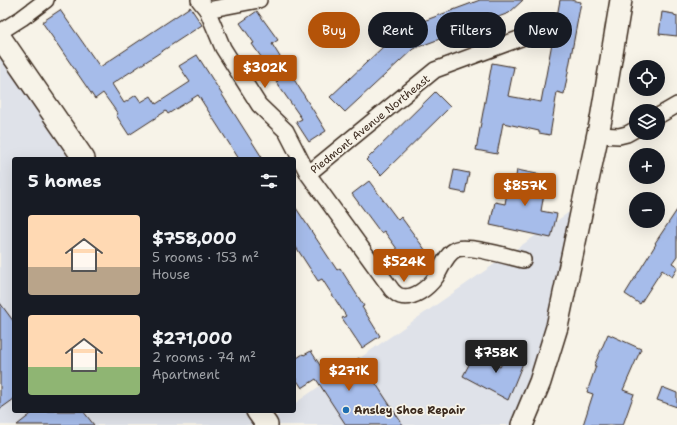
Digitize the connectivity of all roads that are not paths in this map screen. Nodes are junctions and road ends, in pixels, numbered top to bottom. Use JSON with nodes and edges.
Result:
{"nodes":[{"id":1,"x":46,"y":0,"type":"edge"},
{"id":2,"x":259,"y":0,"type":"edge"},
{"id":3,"x":621,"y":0,"type":"edge"},
{"id":4,"x":203,"y":5,"type":"edge"},
{"id":5,"x":0,"y":32,"type":"edge"},
{"id":6,"x":0,"y":37,"type":"edge"},
{"id":7,"x":514,"y":41,"type":"edge"},
{"id":8,"x":677,"y":105,"type":"edge"},
{"id":9,"x":665,"y":112,"type":"edge"},
{"id":10,"x":629,"y":133,"type":"edge"},
{"id":11,"x":598,"y":136,"type":"junction"},
{"id":12,"x":83,"y":157,"type":"edge"},
{"id":13,"x":308,"y":174,"type":"junction"},
{"id":14,"x":523,"y":260,"type":"dead end"},
{"id":15,"x":258,"y":413,"type":"edge"},
{"id":16,"x":267,"y":425,"type":"edge"},
{"id":17,"x":522,"y":425,"type":"edge"}],
"edges":[{"from":1,"to":5,"type":"street"},
{"from":2,"to":4,"type":"street"},
{"from":3,"to":11,"type":"main road"},
{"from":4,"to":13,"type":"street"},
{"from":6,"to":12,"type":"main road"},
{"from":7,"to":13,"type":"street","name":"Piedmont Avenue Northeast"},
{"from":8,"to":9,"type":"street"},
{"from":10,"to":11,"type":"street"},
{"from":11,"to":17,"type":"main road"},
{"from":13,"to":14,"type":"street","name":"Piedmont Avenue Northeast"},
{"from":15,"to":16,"type":"main road"}]}
